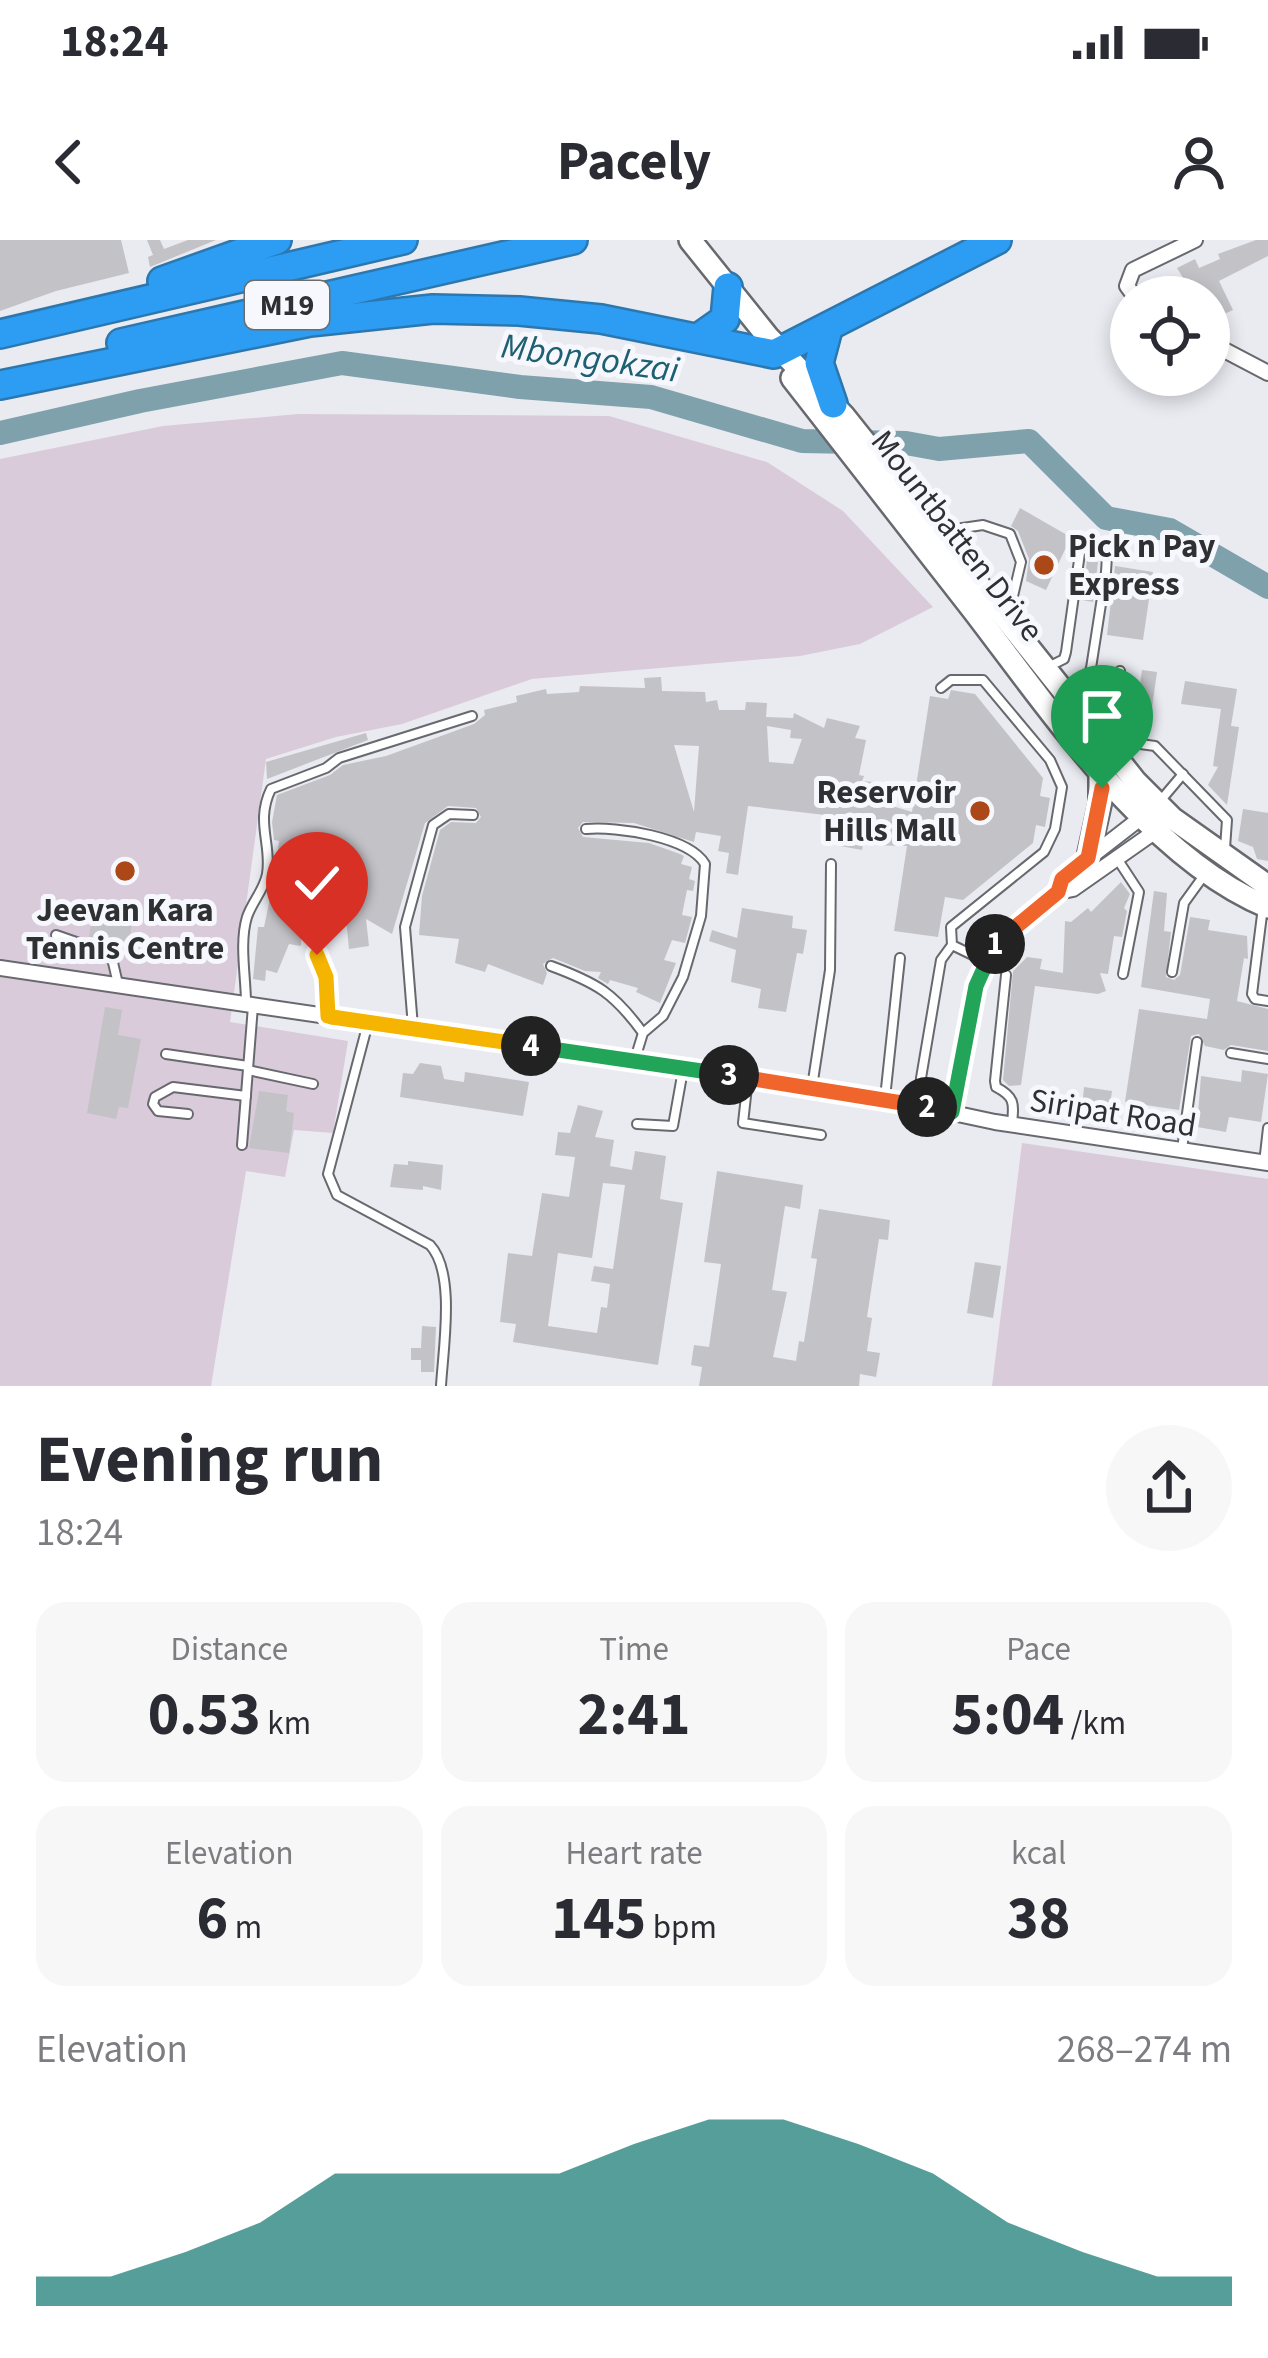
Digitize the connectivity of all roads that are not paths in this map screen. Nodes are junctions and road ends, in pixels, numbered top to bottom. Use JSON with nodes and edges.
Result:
{"nodes":[{"id":1,"x":277,"y":240,"type":"edge"},
{"id":2,"x":403,"y":240,"type":"edge"},
{"id":3,"x":574,"y":240,"type":"edge"},
{"id":4,"x":690,"y":240,"type":"edge"},
{"id":5,"x":998,"y":240,"type":"edge"},
{"id":6,"x":1195,"y":240,"type":"edge"},
{"id":7,"x":1131,"y":276,"type":"edge"},
{"id":8,"x":728,"y":287,"type":"junction"},
{"id":9,"x":828,"y":329,"type":"junction"},
{"id":10,"x":14,"y":331,"type":"edge"},
{"id":11,"x":698,"y":338,"type":"junction"},
{"id":12,"x":776,"y":347,"type":"junction"},
{"id":13,"x":1230,"y":353,"type":"edge"},
{"id":14,"x":0,"y":370,"type":"edge"},
{"id":15,"x":1268,"y":373,"type":"edge"},
{"id":16,"x":0,"y":385,"type":"edge"},
{"id":17,"x":828,"y":405,"type":"junction"},
{"id":18,"x":935,"y":532,"type":"junction"},
{"id":19,"x":1007,"y":620,"type":"junction"},
{"id":20,"x":1047,"y":668,"type":"junction"},
{"id":21,"x":1120,"y":671,"type":"dead end"},
{"id":22,"x":941,"y":688,"type":"dead end"},
{"id":23,"x":1069,"y":699,"type":"junction"},
{"id":24,"x":472,"y":716,"type":"dead end"},
{"id":25,"x":1104,"y":754,"type":"junction"},
{"id":26,"x":1183,"y":774,"type":"junction"},
{"id":27,"x":473,"y":815,"type":"dead end"},
{"id":28,"x":1157,"y":817,"type":"junction"},
{"id":29,"x":586,"y":829,"type":"dead end"},
{"id":30,"x":1088,"y":858,"type":"junction"},
{"id":31,"x":1117,"y":859,"type":"junction"},
{"id":32,"x":831,"y":864,"type":"dead end"},
{"id":33,"x":1215,"y":864,"type":"junction"},
{"id":34,"x":1058,"y":892,"type":"junction"},
{"id":35,"x":1266,"y":899,"type":"edge"},
{"id":36,"x":310,"y":916,"type":"dead end"},
{"id":37,"x":56,"y":935,"type":"dead end"},
{"id":38,"x":952,"y":945,"type":"junction"},
{"id":39,"x":900,"y":958,"type":"dead end"},
{"id":40,"x":984,"y":961,"type":"junction"},
{"id":41,"x":551,"y":966,"type":"dead end"},
{"id":42,"x":0,"y":968,"type":"edge"},
{"id":43,"x":1172,"y":972,"type":"dead end"},
{"id":44,"x":1123,"y":974,"type":"dead end"},
{"id":45,"x":1006,"y":975,"type":"dead end"},
{"id":46,"x":118,"y":986,"type":"junction"},
{"id":47,"x":1268,"y":1001,"type":"edge"},
{"id":48,"x":250,"y":1006,"type":"junction"},
{"id":49,"x":328,"y":1016,"type":"junction"},
{"id":50,"x":368,"y":1021,"type":"junction"},
{"id":51,"x":413,"y":1029,"type":"junction"},
{"id":52,"x":643,"y":1034,"type":"junction"},
{"id":53,"x":1197,"y":1042,"type":"dead end"},
{"id":54,"x":1231,"y":1053,"type":"dead end"},
{"id":55,"x":166,"y":1054,"type":"dead end"},
{"id":56,"x":1268,"y":1059,"type":"edge"},
{"id":57,"x":635,"y":1061,"type":"junction"},
{"id":58,"x":248,"y":1068,"type":"junction"},
{"id":59,"x":684,"y":1068,"type":"junction"},
{"id":60,"x":748,"y":1078,"type":"junction"},
{"id":61,"x":921,"y":1078,"type":"dead end"},
{"id":62,"x":313,"y":1084,"type":"dead end"},
{"id":63,"x":812,"y":1088,"type":"junction"},
{"id":64,"x":246,"y":1096,"type":"junction"},
{"id":65,"x":884,"y":1099,"type":"junction"},
{"id":66,"x":952,"y":1112,"type":"junction"},
{"id":67,"x":188,"y":1114,"type":"dead end"},
{"id":68,"x":637,"y":1124,"type":"dead end"},
{"id":69,"x":1012,"y":1125,"type":"junction"},
{"id":70,"x":1268,"y":1129,"type":"edge"},
{"id":71,"x":821,"y":1135,"type":"dead end"},
{"id":72,"x":242,"y":1145,"type":"dead end"},
{"id":73,"x":1182,"y":1150,"type":"junction"},
{"id":74,"x":1266,"y":1163,"type":"edge"},
{"id":75,"x":441,"y":1386,"type":"edge"}],
"edges":[{"from":1,"to":10,"type":"highway"},
{"from":2,"to":10,"type":"highway","number":"M19"},
{"from":3,"to":14,"type":"highway","number":"M19"},
{"from":4,"to":8,"type":"main road","name":"Mountbatten Drive"},
{"from":5,"to":9,"type":"highway"},
{"from":6,"to":7,"type":"street"},
{"from":8,"to":11,"type":"highway"},
{"from":8,"to":12,"type":"main road","name":"Mountbatten Drive"},
{"from":9,"to":12,"type":"highway"},
{"from":9,"to":17,"type":"highway"},
{"from":11,"to":12,"type":"highway"},
{"from":11,"to":16,"type":"highway"},
{"from":12,"to":17,"type":"main road","name":"Mountbatten Drive"},
{"from":13,"to":15,"type":"street"},
{"from":17,"to":18,"type":"main road","name":"Mountbatten Drive"},
{"from":17,"to":25,"type":"main road","name":"Mountbatten Drive"},
{"from":18,"to":19,"type":"main road","name":"Mountbatten Drive"},
{"from":18,"to":19,"type":"lane"},
{"from":19,"to":20,"type":"main road","name":"Mountbatten Drive"},
{"from":20,"to":23,"type":"main road","name":"Mountbatten Drive"},
{"from":20,"to":23,"type":"lane"},
{"from":21,"to":25,"type":"lane"},
{"from":22,"to":38,"type":"lane"},
{"from":23,"to":25,"type":"main road","name":"Mountbatten Drive"},
{"from":24,"to":48,"type":"lane"},
{"from":25,"to":26,"type":"lane"},
{"from":25,"to":28,"type":"main road","name":"Mountbatten Drive"},
{"from":25,"to":30,"type":"main road"},
{"from":26,"to":28,"type":"lane"},
{"from":26,"to":33,"type":"lane"},
{"from":27,"to":51,"type":"lane"},
{"from":28,"to":30,"type":"street"},
{"from":28,"to":31,"type":"street"},
{"from":28,"to":33,"type":"main road","name":"Mountbatten Drive"},
{"from":29,"to":52,"type":"lane"},
{"from":30,"to":34,"type":"street"},
{"from":31,"to":34,"type":"street"},
{"from":31,"to":44,"type":"lane"},
{"from":32,"to":63,"type":"lane"},
{"from":33,"to":35,"type":"main road","name":"Mountbatten Drive"},
{"from":33,"to":43,"type":"lane"},
{"from":34,"to":40,"type":"street"},
{"from":35,"to":47,"type":"lane"},
{"from":36,"to":49,"type":"lane"},
{"from":37,"to":46,"type":"lane"},
{"from":38,"to":40,"type":"lane"},
{"from":38,"to":61,"type":"lane"},
{"from":39,"to":65,"type":"lane"},
{"from":40,"to":66,"type":"street"},
{"from":41,"to":52,"type":"lane"},
{"from":42,"to":46,"type":"street","name":"Siripat Road"},
{"from":45,"to":69,"type":"lane"},
{"from":46,"to":48,"type":"street","name":"Siripat Road"},
{"from":48,"to":49,"type":"street","name":"Siripat Road"},
{"from":48,"to":58,"type":"lane"},
{"from":49,"to":50,"type":"street","name":"Siripat Road"},
{"from":50,"to":51,"type":"street","name":"Siripat Road"},
{"from":50,"to":75,"type":"lane"},
{"from":51,"to":57,"type":"street","name":"Siripat Road"},
{"from":52,"to":57,"type":"lane"},
{"from":53,"to":73,"type":"lane"},
{"from":54,"to":56,"type":"lane"},
{"from":55,"to":58,"type":"lane"},
{"from":57,"to":59,"type":"street","name":"Siripat Road"},
{"from":58,"to":62,"type":"lane"},
{"from":58,"to":64,"type":"lane"},
{"from":59,"to":60,"type":"street","name":"Siripat Road"},
{"from":59,"to":68,"type":"lane"},
{"from":60,"to":63,"type":"street","name":"Siripat Road"},
{"from":60,"to":71,"type":"lane"},
{"from":63,"to":65,"type":"street","name":"Siripat Road"},
{"from":64,"to":67,"type":"lane"},
{"from":64,"to":72,"type":"lane"},
{"from":65,"to":66,"type":"street","name":"Siripat Road"},
{"from":66,"to":69,"type":"street","name":"Siripat Road"},
{"from":69,"to":73,"type":"street","name":"Siripat Road"},
{"from":70,"to":74,"type":"lane"},
{"from":73,"to":74,"type":"street","name":"Siripat Road"}]}
